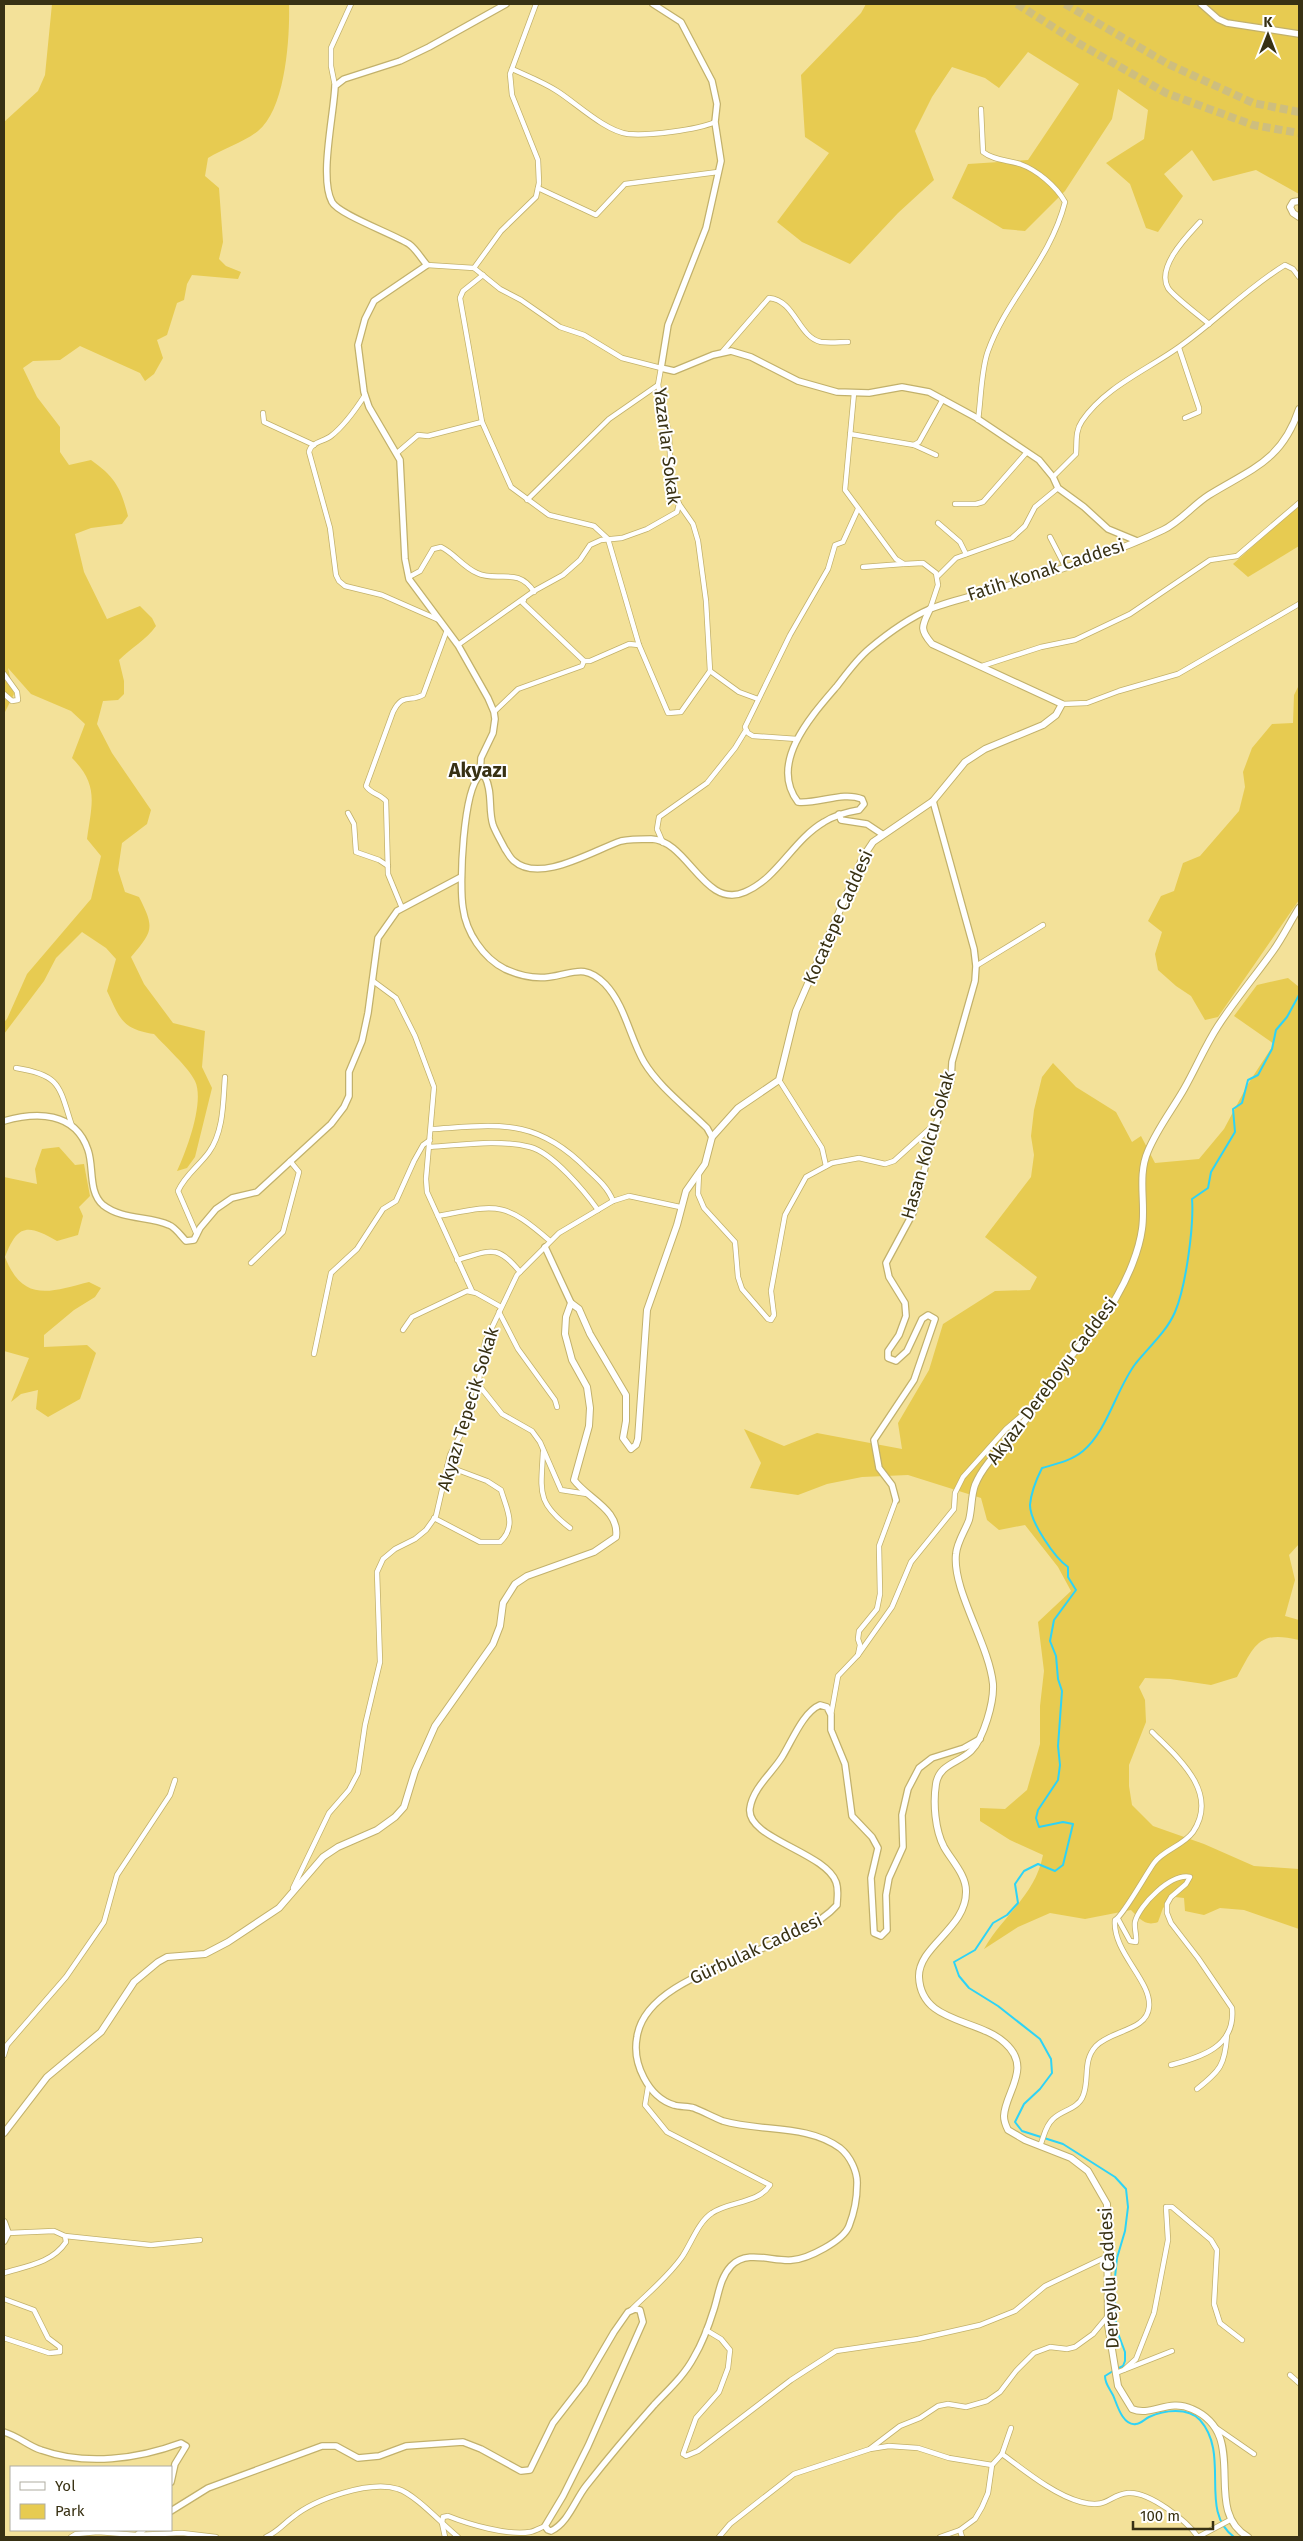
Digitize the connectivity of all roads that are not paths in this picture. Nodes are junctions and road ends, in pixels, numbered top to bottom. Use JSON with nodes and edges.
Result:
{"nodes":[{"id":1,"x":352,"y":4,"type":"edge"},
{"id":2,"x":506,"y":4,"type":"edge"},
{"id":3,"x":536,"y":4,"type":"edge"},
{"id":4,"x":654,"y":4,"type":"edge"},
{"id":5,"x":1201,"y":4,"type":"edge"},
{"id":6,"x":1299,"y":34,"type":"edge"},
{"id":7,"x":512,"y":70,"type":"junction"},
{"id":8,"x":335,"y":86,"type":"junction"},
{"id":9,"x":981,"y":109,"type":"dead end"},
{"id":10,"x":715,"y":122,"type":"junction"},
{"id":11,"x":718,"y":172,"type":"junction"},
{"id":12,"x":538,"y":188,"type":"junction"},
{"id":13,"x":1299,"y":201,"type":"edge"},
{"id":14,"x":1299,"y":217,"type":"edge"},
{"id":15,"x":1200,"y":222,"type":"dead end"},
{"id":16,"x":427,"y":265,"type":"junction"},
{"id":17,"x":474,"y":268,"type":"junction"},
{"id":18,"x":483,"y":276,"type":"junction"},
{"id":19,"x":1299,"y":277,"type":"edge"},
{"id":20,"x":1209,"y":324,"type":"junction"},
{"id":21,"x":848,"y":342,"type":"dead end"},
{"id":22,"x":1178,"y":348,"type":"junction"},
{"id":23,"x":723,"y":351,"type":"junction"},
{"id":24,"x":661,"y":368,"type":"junction"},
{"id":25,"x":658,"y":385,"type":"junction"},
{"id":26,"x":854,"y":392,"type":"junction"},
{"id":27,"x":365,"y":395,"type":"junction"},
{"id":28,"x":943,"y":399,"type":"junction"},
{"id":29,"x":1299,"y":409,"type":"edge"},
{"id":30,"x":264,"y":413,"type":"dead end"},
{"id":31,"x":1185,"y":418,"type":"dead end"},
{"id":32,"x":978,"y":420,"type":"junction"},
{"id":33,"x":482,"y":422,"type":"junction"},
{"id":34,"x":850,"y":434,"type":"junction"},
{"id":35,"x":314,"y":445,"type":"junction"},
{"id":36,"x":914,"y":445,"type":"junction"},
{"id":37,"x":1027,"y":452,"type":"junction"},
{"id":38,"x":397,"y":453,"type":"junction"},
{"id":39,"x":936,"y":455,"type":"dead end"},
{"id":40,"x":1053,"y":477,"type":"junction"},
{"id":41,"x":1058,"y":488,"type":"junction"},
{"id":42,"x":527,"y":500,"type":"junction"},
{"id":43,"x":1299,"y":503,"type":"edge"},
{"id":44,"x":679,"y":504,"type":"junction"},
{"id":45,"x":955,"y":504,"type":"dead end"},
{"id":46,"x":858,"y":509,"type":"junction"},
{"id":47,"x":938,"y":523,"type":"dead end"},
{"id":48,"x":1050,"y":537,"type":"dead end"},
{"id":49,"x":608,"y":539,"type":"junction"},
{"id":50,"x":1137,"y":541,"type":"junction"},
{"id":51,"x":966,"y":554,"type":"junction"},
{"id":52,"x":904,"y":564,"type":"junction"},
{"id":53,"x":1065,"y":566,"type":"junction"},
{"id":54,"x":863,"y":567,"type":"dead end"},
{"id":55,"x":938,"y":576,"type":"junction"},
{"id":56,"x":409,"y":578,"type":"junction"},
{"id":57,"x":534,"y":591,"type":"junction"},
{"id":58,"x":1299,"y":604,"type":"edge"},
{"id":59,"x":930,"y":609,"type":"junction"},
{"id":60,"x":439,"y":620,"type":"junction"},
{"id":61,"x":447,"y":630,"type":"junction"},
{"id":62,"x":458,"y":645,"type":"junction"},
{"id":63,"x":639,"y":645,"type":"junction"},
{"id":64,"x":584,"y":661,"type":"junction"},
{"id":65,"x":982,"y":666,"type":"junction"},
{"id":66,"x":710,"y":671,"type":"junction"},
{"id":67,"x":4,"y":674,"type":"edge"},
{"id":68,"x":4,"y":694,"type":"edge"},
{"id":69,"x":758,"y":699,"type":"junction"},
{"id":70,"x":1062,"y":704,"type":"junction"},
{"id":71,"x":494,"y":712,"type":"junction"},
{"id":72,"x":746,"y":730,"type":"junction"},
{"id":73,"x":797,"y":740,"type":"junction"},
{"id":74,"x":480,"y":775,"type":"junction"},
{"id":75,"x":933,"y":801,"type":"junction"},
{"id":76,"x":348,"y":813,"type":"dead end"},
{"id":77,"x":838,"y":814,"type":"junction"},
{"id":78,"x":882,"y":834,"type":"junction"},
{"id":79,"x":663,"y":843,"type":"junction"},
{"id":80,"x":388,"y":866,"type":"junction"},
{"id":81,"x":461,"y":877,"type":"junction"},
{"id":82,"x":402,"y":908,"type":"junction"},
{"id":83,"x":1299,"y":908,"type":"edge"},
{"id":84,"x":1043,"y":925,"type":"dead end"},
{"id":85,"x":976,"y":966,"type":"junction"},
{"id":86,"x":373,"y":981,"type":"junction"},
{"id":87,"x":16,"y":1068,"type":"dead end"},
{"id":88,"x":224,"y":1077,"type":"dead end"},
{"id":89,"x":779,"y":1080,"type":"junction"},
{"id":90,"x":4,"y":1120,"type":"edge"},
{"id":91,"x":937,"y":1122,"type":"junction"},
{"id":92,"x":432,"y":1129,"type":"junction"},
{"id":93,"x":74,"y":1130,"type":"junction"},
{"id":94,"x":712,"y":1137,"type":"junction"},
{"id":95,"x":430,"y":1140,"type":"junction"},
{"id":96,"x":430,"y":1147,"type":"junction"},
{"id":97,"x":290,"y":1161,"type":"junction"},
{"id":98,"x":826,"y":1166,"type":"junction"},
{"id":99,"x":699,"y":1172,"type":"junction"},
{"id":100,"x":614,"y":1202,"type":"junction"},
{"id":101,"x":680,"y":1207,"type":"junction"},
{"id":102,"x":598,"y":1210,"type":"junction"},
{"id":103,"x":438,"y":1216,"type":"junction"},
{"id":104,"x":196,"y":1235,"type":"junction"},
{"id":105,"x":550,"y":1241,"type":"junction"},
{"id":106,"x":545,"y":1247,"type":"junction"},
{"id":107,"x":457,"y":1260,"type":"junction"},
{"id":108,"x":251,"y":1264,"type":"dead end"},
{"id":109,"x":520,"y":1272,"type":"junction"},
{"id":110,"x":472,"y":1291,"type":"junction"},
{"id":111,"x":571,"y":1303,"type":"junction"},
{"id":112,"x":501,"y":1307,"type":"junction"},
{"id":113,"x":499,"y":1312,"type":"junction"},
{"id":114,"x":403,"y":1330,"type":"dead end"},
{"id":115,"x":314,"y":1354,"type":"dead end"},
{"id":116,"x":478,"y":1384,"type":"junction"},
{"id":117,"x":1040,"y":1400,"type":"junction"},
{"id":118,"x":557,"y":1407,"type":"dead end"},
{"id":119,"x":543,"y":1451,"type":"junction"},
{"id":120,"x":448,"y":1466,"type":"junction"},
{"id":121,"x":586,"y":1494,"type":"junction"},
{"id":122,"x":896,"y":1500,"type":"joint"},
{"id":123,"x":434,"y":1518,"type":"junction"},
{"id":124,"x":570,"y":1528,"type":"dead end"},
{"id":125,"x":858,"y":1655,"type":"junction"},
{"id":126,"x":831,"y":1715,"type":"junction"},
{"id":127,"x":1152,"y":1732,"type":"dead end"},
{"id":128,"x":980,"y":1739,"type":"junction"},
{"id":129,"x":175,"y":1780,"type":"dead end"},
{"id":130,"x":288,"y":1898,"type":"junction"},
{"id":131,"x":1118,"y":1919,"type":"junction"},
{"id":132,"x":1227,"y":2031,"type":"junction"},
{"id":133,"x":5,"y":2045,"type":"edge"},
{"id":134,"x":4,"y":2055,"type":"edge"},
{"id":135,"x":1172,"y":2065,"type":"dead end"},
{"id":136,"x":648,"y":2087,"type":"junction"},
{"id":137,"x":1197,"y":2089,"type":"dead end"},
{"id":138,"x":4,"y":2132,"type":"edge"},
{"id":139,"x":1041,"y":2143,"type":"junction"},
{"id":140,"x":4,"y":2222,"type":"edge"},
{"id":141,"x":8,"y":2233,"type":"junction"},
{"id":142,"x":65,"y":2236,"type":"junction"},
{"id":143,"x":200,"y":2240,"type":"dead end"},
{"id":144,"x":4,"y":2241,"type":"edge"},
{"id":145,"x":1106,"y":2257,"type":"junction"},
{"id":146,"x":4,"y":2273,"type":"edge"},
{"id":147,"x":4,"y":2299,"type":"edge"},
{"id":148,"x":628,"y":2312,"type":"junction"},
{"id":149,"x":1108,"y":2316,"type":"junction"},
{"id":150,"x":706,"y":2330,"type":"junction"},
{"id":151,"x":4,"y":2338,"type":"edge"},
{"id":152,"x":1242,"y":2340,"type":"dead end"},
{"id":153,"x":1172,"y":2351,"type":"dead end"},
{"id":154,"x":1125,"y":2369,"type":"junction"},
{"id":155,"x":1116,"y":2373,"type":"junction"},
{"id":156,"x":1290,"y":2375,"type":"dead end"},
{"id":157,"x":1299,"y":2383,"type":"edge"},
{"id":158,"x":1214,"y":2426,"type":"junction"},
{"id":159,"x":1011,"y":2428,"type":"dead end"},
{"id":160,"x":4,"y":2432,"type":"edge"},
{"id":161,"x":870,"y":2449,"type":"junction"},
{"id":162,"x":1002,"y":2454,"type":"junction"},
{"id":163,"x":1254,"y":2454,"type":"dead end"},
{"id":164,"x":992,"y":2465,"type":"junction"},
{"id":165,"x":172,"y":2478,"type":"edge"},
{"id":166,"x":172,"y":2510,"type":"edge"},
{"id":167,"x":1228,"y":2521,"type":"junction"},
{"id":168,"x":442,"y":2523,"type":"junction"},
{"id":169,"x":545,"y":2526,"type":"junction"},
{"id":170,"x":960,"y":2530,"type":"junction"},
{"id":171,"x":135,"y":2536,"type":"edge"},
{"id":172,"x":70,"y":2537,"type":"edge"},
{"id":173,"x":216,"y":2537,"type":"edge"},
{"id":174,"x":266,"y":2537,"type":"edge"},
{"id":175,"x":445,"y":2537,"type":"edge"},
{"id":176,"x":458,"y":2537,"type":"edge"},
{"id":177,"x":719,"y":2537,"type":"edge"},
{"id":178,"x":940,"y":2537,"type":"edge"},
{"id":179,"x":962,"y":2537,"type":"edge"},
{"id":180,"x":1198,"y":2537,"type":"edge"},
{"id":181,"x":1248,"y":2537,"type":"edge"}],
"edges":[{"from":1,"to":8,"type":"street"},
{"from":2,"to":8,"type":"street"},
{"from":3,"to":7,"type":"street"},
{"from":4,"to":10,"type":"street","name":"Yazarlar Sokak"},
{"from":5,"to":6,"type":"street"},
{"from":7,"to":10,"type":"street"},
{"from":7,"to":12,"type":"street"},
{"from":8,"to":16,"type":"street"},
{"from":9,"to":32,"type":"street"},
{"from":10,"to":11,"type":"street","name":"Yazarlar Sokak"},
{"from":11,"to":12,"type":"street"},
{"from":11,"to":24,"type":"street","name":"Yazarlar Sokak"},
{"from":12,"to":17,"type":"street"},
{"from":13,"to":14,"type":"main road"},
{"from":15,"to":20,"type":"street"},
{"from":16,"to":17,"type":"street"},
{"from":16,"to":27,"type":"street"},
{"from":17,"to":18,"type":"street"},
{"from":18,"to":24,"type":"street"},
{"from":18,"to":33,"type":"street"},
{"from":19,"to":20,"type":"street"},
{"from":20,"to":22,"type":"street"},
{"from":21,"to":23,"type":"street"},
{"from":22,"to":31,"type":"street"},
{"from":22,"to":40,"type":"street"},
{"from":23,"to":24,"type":"street"},
{"from":23,"to":26,"type":"street"},
{"from":24,"to":25,"type":"street","name":"Yazarlar Sokak"},
{"from":25,"to":42,"type":"street"},
{"from":25,"to":44,"type":"street","name":"Yazarlar Sokak"},
{"from":26,"to":28,"type":"street"},
{"from":26,"to":34,"type":"street"},
{"from":27,"to":35,"type":"street"},
{"from":27,"to":38,"type":"street"},
{"from":28,"to":32,"type":"street"},
{"from":28,"to":36,"type":"street"},
{"from":29,"to":50,"type":"main road","name":"Fatih Konak Caddesi"},
{"from":30,"to":35,"type":"street"},
{"from":32,"to":37,"type":"street"},
{"from":33,"to":38,"type":"street"},
{"from":33,"to":42,"type":"street"},
{"from":34,"to":36,"type":"street"},
{"from":34,"to":46,"type":"street"},
{"from":35,"to":60,"type":"street"},
{"from":36,"to":39,"type":"street"},
{"from":37,"to":40,"type":"street"},
{"from":37,"to":45,"type":"street"},
{"from":38,"to":56,"type":"street"},
{"from":40,"to":41,"type":"street"},
{"from":41,"to":50,"type":"street"},
{"from":41,"to":51,"type":"street"},
{"from":42,"to":49,"type":"street"},
{"from":43,"to":65,"type":"street"},
{"from":44,"to":49,"type":"street","name":"Yazarlar Sokak"},
{"from":44,"to":66,"type":"street"},
{"from":46,"to":52,"type":"street"},
{"from":46,"to":69,"type":"street"},
{"from":47,"to":51,"type":"street"},
{"from":48,"to":53,"type":"street"},
{"from":49,"to":57,"type":"street","name":"Yazarlar Sokak"},
{"from":49,"to":63,"type":"street"},
{"from":50,"to":53,"type":"main road","name":"Fatih Konak Caddesi"},
{"from":51,"to":55,"type":"street"},
{"from":52,"to":54,"type":"street"},
{"from":52,"to":55,"type":"street"},
{"from":53,"to":59,"type":"main road","name":"Fatih Konak Caddesi"},
{"from":55,"to":59,"type":"street"},
{"from":56,"to":57,"type":"street"},
{"from":56,"to":60,"type":"street"},
{"from":57,"to":62,"type":"street","name":"Yazarlar Sokak"},
{"from":57,"to":64,"type":"street"},
{"from":58,"to":70,"type":"street"},
{"from":59,"to":65,"type":"main road"},
{"from":59,"to":73,"type":"street","name":"Fatih Konak Caddesi"},
{"from":60,"to":61,"type":"street"},
{"from":61,"to":62,"type":"street"},
{"from":61,"to":80,"type":"street"},
{"from":62,"to":71,"type":"street"},
{"from":63,"to":64,"type":"street"},
{"from":63,"to":66,"type":"street"},
{"from":64,"to":71,"type":"street"},
{"from":65,"to":70,"type":"main road"},
{"from":66,"to":69,"type":"street"},
{"from":67,"to":68,"type":"street"},
{"from":69,"to":72,"type":"street"},
{"from":70,"to":75,"type":"main road","name":"Kocatepe Caddesi"},
{"from":71,"to":74,"type":"street"},
{"from":72,"to":73,"type":"street"},
{"from":72,"to":79,"type":"street"},
{"from":73,"to":77,"type":"street","name":"Fatih Konak Caddesi"},
{"from":74,"to":79,"type":"street"},
{"from":74,"to":81,"type":"street"},
{"from":75,"to":78,"type":"main road","name":"Kocatepe Caddesi"},
{"from":75,"to":85,"type":"street","name":"Hasan Kolcu Sokak"},
{"from":76,"to":80,"type":"street"},
{"from":77,"to":78,"type":"street"},
{"from":77,"to":79,"type":"street"},
{"from":78,"to":89,"type":"main road","name":"Kocatepe Caddesi"},
{"from":80,"to":82,"type":"street"},
{"from":81,"to":82,"type":"street"},
{"from":81,"to":94,"type":"street"},
{"from":82,"to":86,"type":"street"},
{"from":83,"to":117,"type":"main road","name":"Akyazı Dereboyu Caddesi"},
{"from":84,"to":85,"type":"street"},
{"from":85,"to":91,"type":"street","name":"Hasan Kolcu Sokak"},
{"from":86,"to":92,"type":"street"},
{"from":86,"to":97,"type":"street"},
{"from":87,"to":93,"type":"street"},
{"from":88,"to":104,"type":"street"},
{"from":89,"to":94,"type":"main road"},
{"from":89,"to":98,"type":"street"},
{"from":90,"to":93,"type":"street"},
{"from":91,"to":98,"type":"street"},
{"from":91,"to":122,"type":"street","name":"Hasan Kolcu Sokak"},
{"from":92,"to":95,"type":"street"},
{"from":92,"to":100,"type":"street"},
{"from":93,"to":104,"type":"street"},
{"from":94,"to":99,"type":"main road"},
{"from":95,"to":96,"type":"street"},
{"from":95,"to":115,"type":"street"},
{"from":96,"to":102,"type":"street"},
{"from":96,"to":103,"type":"street"},
{"from":97,"to":104,"type":"street"},
{"from":97,"to":108,"type":"street"},
{"from":98,"to":99,"type":"street"},
{"from":99,"to":101,"type":"main road"},
{"from":100,"to":101,"type":"street","name":"Akyazı Tepecik Sokak"},
{"from":100,"to":102,"type":"street","name":"Akyazı Tepecik Sokak"},
{"from":101,"to":111,"type":"main road"},
{"from":102,"to":105,"type":"street","name":"Akyazı Tepecik Sokak"},
{"from":103,"to":105,"type":"street"},
{"from":103,"to":107,"type":"street"},
{"from":105,"to":106,"type":"street","name":"Akyazı Tepecik Sokak"},
{"from":106,"to":109,"type":"street","name":"Akyazı Tepecik Sokak"},
{"from":106,"to":111,"type":"street"},
{"from":107,"to":109,"type":"street"},
{"from":107,"to":110,"type":"street"},
{"from":109,"to":112,"type":"street","name":"Akyazı Tepecik Sokak"},
{"from":110,"to":112,"type":"street"},
{"from":110,"to":114,"type":"street"},
{"from":111,"to":121,"type":"main road"},
{"from":112,"to":113,"type":"street","name":"Akyazı Tepecik Sokak"},
{"from":113,"to":116,"type":"street","name":"Akyazı Tepecik Sokak"},
{"from":113,"to":118,"type":"street"},
{"from":116,"to":119,"type":"street"},
{"from":116,"to":120,"type":"street","name":"Akyazı Tepecik Sokak"},
{"from":117,"to":125,"type":"street"},
{"from":117,"to":128,"type":"main road","name":"Akyazı Dereboyu Caddesi"},
{"from":119,"to":121,"type":"street"},
{"from":119,"to":124,"type":"street"},
{"from":120,"to":123,"type":"street","name":"Akyazı Tepecik Sokak"},
{"from":120,"to":123,"type":"street"},
{"from":121,"to":130,"type":"main road"},
{"from":122,"to":125,"type":"street"},
{"from":123,"to":130,"type":"street","name":"Akyazı Tepecik Sokak"},
{"from":125,"to":126,"type":"street"},
{"from":126,"to":128,"type":"street"},
{"from":126,"to":136,"type":"street","name":"Gürbulak Caddesi"},
{"from":127,"to":131,"type":"street"},
{"from":128,"to":139,"type":"main road","name":"Dereyolu Caddesi"},
{"from":129,"to":133,"type":"street"},
{"from":130,"to":138,"type":"main road"},
{"from":131,"to":132,"type":"street"},
{"from":131,"to":139,"type":"street"},
{"from":132,"to":135,"type":"street"},
{"from":132,"to":137,"type":"street"},
{"from":133,"to":134,"type":"street"},
{"from":136,"to":148,"type":"street"},
{"from":136,"to":150,"type":"street"},
{"from":139,"to":145,"type":"main road","name":"Dereyolu Caddesi"},
{"from":140,"to":141,"type":"main road"},
{"from":141,"to":142,"type":"street"},
{"from":141,"to":144,"type":"main road"},
{"from":142,"to":143,"type":"street"},
{"from":142,"to":146,"type":"street"},
{"from":145,"to":149,"type":"main road","name":"Dereyolu Caddesi"},
{"from":145,"to":150,"type":"street"},
{"from":147,"to":151,"type":"street"},
{"from":148,"to":166,"type":"street"},
{"from":148,"to":169,"type":"street"},
{"from":149,"to":155,"type":"main road","name":"Dereyolu Caddesi"},
{"from":149,"to":161,"type":"street"},
{"from":150,"to":169,"type":"street"},
{"from":152,"to":154,"type":"street"},
{"from":153,"to":154,"type":"street"},
{"from":154,"to":155,"type":"street"},
{"from":155,"to":158,"type":"main road","name":"Dereyolu Caddesi"},
{"from":156,"to":157,"type":"street"},
{"from":158,"to":163,"type":"street"},
{"from":158,"to":167,"type":"main road"},
{"from":159,"to":162,"type":"street"},
{"from":160,"to":165,"type":"street"},
{"from":161,"to":164,"type":"street"},
{"from":161,"to":177,"type":"street"},
{"from":162,"to":164,"type":"street"},
{"from":162,"to":180,"type":"street"},
{"from":164,"to":170,"type":"street"},
{"from":167,"to":180,"type":"street"},
{"from":167,"to":181,"type":"main road"},
{"from":168,"to":169,"type":"street"},
{"from":168,"to":174,"type":"street"},
{"from":168,"to":175,"type":"street"},
{"from":168,"to":176,"type":"street"},
{"from":170,"to":178,"type":"street"},
{"from":170,"to":179,"type":"street"},
{"from":171,"to":172,"type":"street"},
{"from":171,"to":173,"type":"street"}]}
